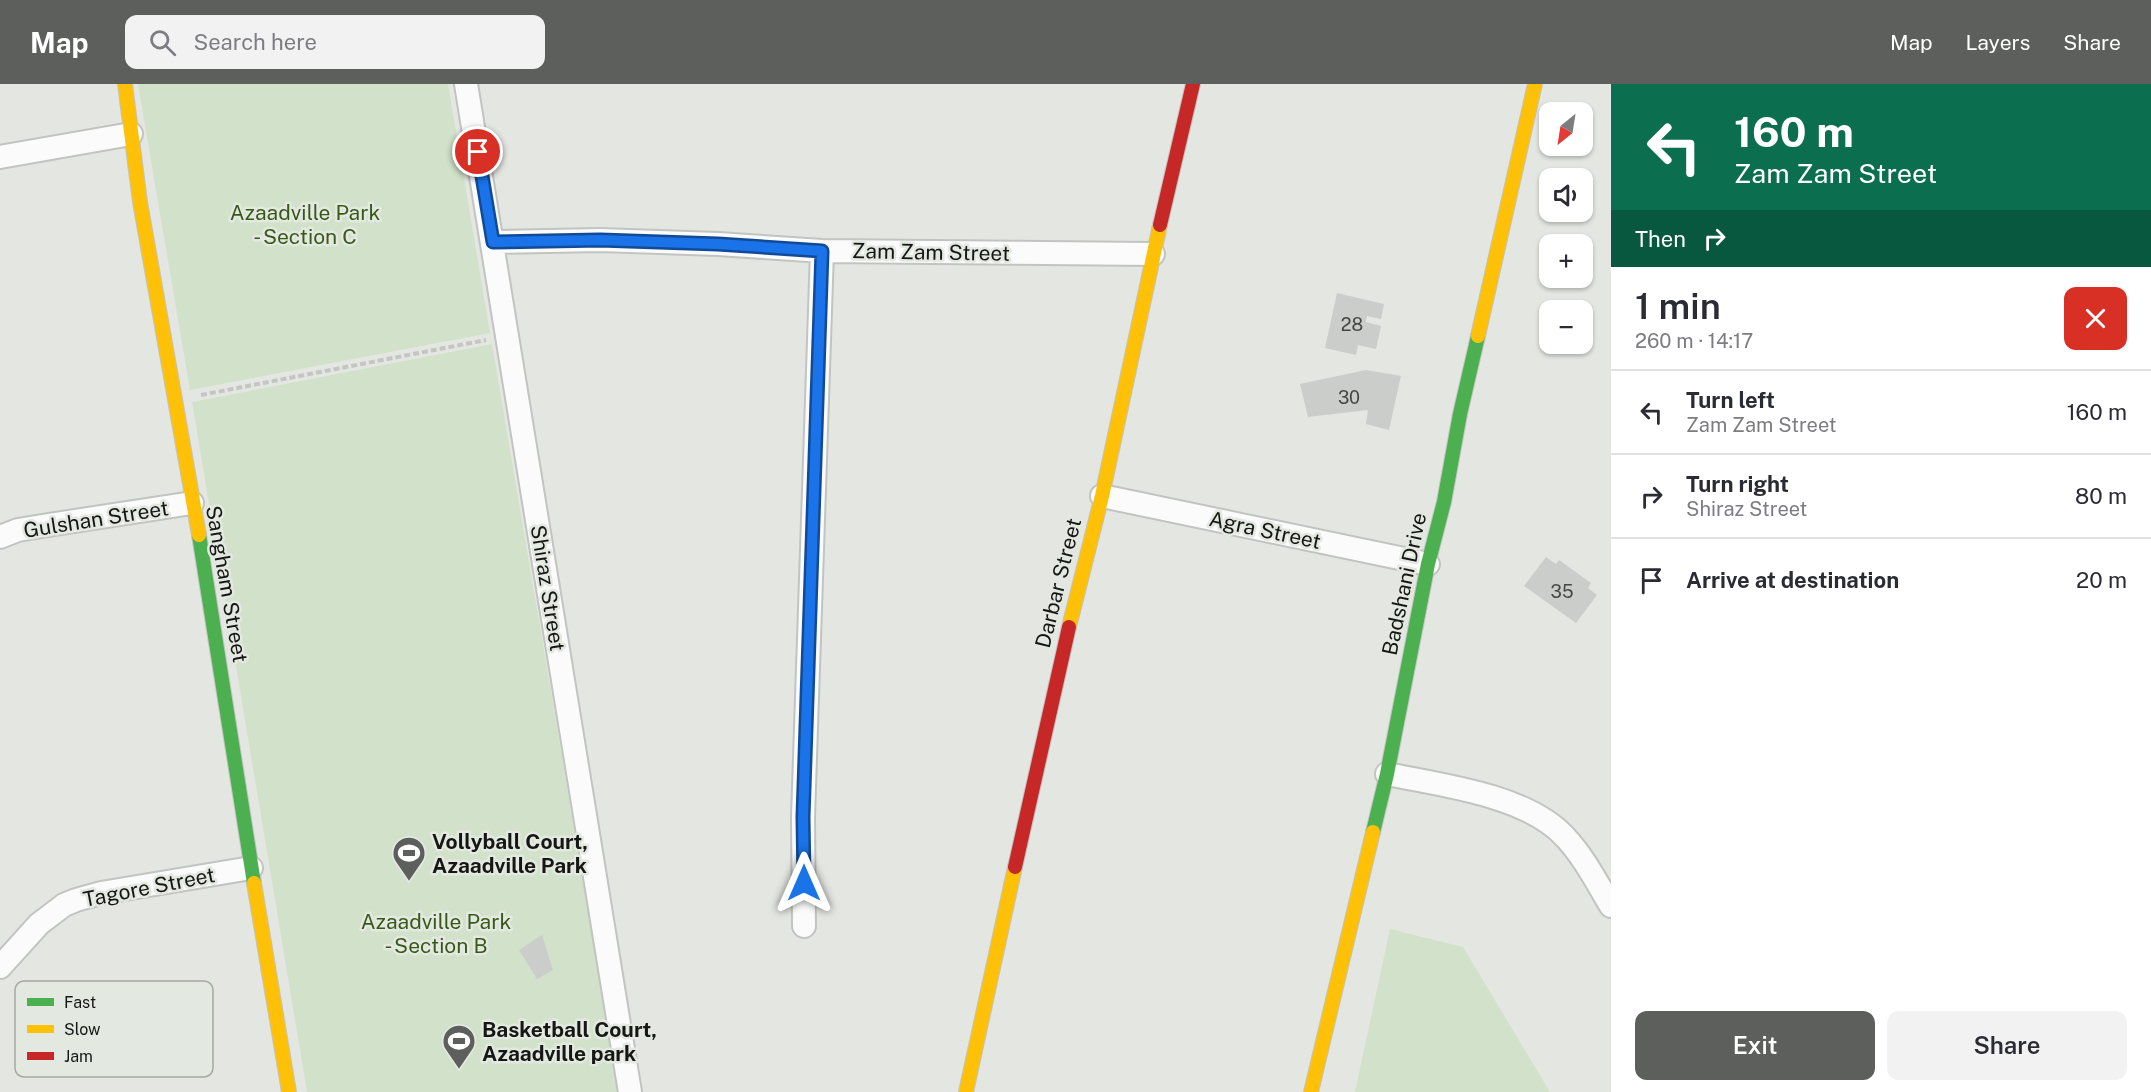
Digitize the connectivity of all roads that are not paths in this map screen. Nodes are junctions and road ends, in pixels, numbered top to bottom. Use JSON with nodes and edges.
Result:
{"nodes":[{"id":1,"x":125,"y":84,"type":"edge"},
{"id":2,"x":466,"y":84,"type":"edge"},
{"id":3,"x":1193,"y":84,"type":"edge"},
{"id":4,"x":1535,"y":84,"type":"edge"},
{"id":5,"x":131,"y":134,"type":"junction"},
{"id":6,"x":0,"y":157,"type":"edge"},
{"id":7,"x":493,"y":242,"type":"junction"},
{"id":8,"x":822,"y":251,"type":"junction"},
{"id":9,"x":1154,"y":254,"type":"junction"},
{"id":10,"x":1102,"y":496,"type":"junction"},
{"id":11,"x":192,"y":503,"type":"junction"},
{"id":12,"x":0,"y":537,"type":"edge"},
{"id":13,"x":1428,"y":564,"type":"junction"},
{"id":14,"x":1387,"y":774,"type":"junction"},
{"id":15,"x":251,"y":868,"type":"junction"},
{"id":16,"x":1611,"y":906,"type":"edge"},
{"id":17,"x":804,"y":926,"type":"dead end"},
{"id":18,"x":0,"y":967,"type":"edge"},
{"id":19,"x":289,"y":1092,"type":"edge"},
{"id":20,"x":630,"y":1092,"type":"edge"},
{"id":21,"x":966,"y":1092,"type":"edge"},
{"id":22,"x":1311,"y":1092,"type":"edge"}],
"edges":[{"from":1,"to":5,"type":"street","name":"Sangham Street"},
{"from":2,"to":7,"type":"street","name":"Shiraz Street"},
{"from":3,"to":9,"type":"street","name":"Darbar Street"},
{"from":4,"to":13,"type":"street","name":"Badshani Drive"},
{"from":5,"to":6,"type":"street"},
{"from":5,"to":11,"type":"street","name":"Sangham Street"},
{"from":7,"to":8,"type":"street","name":"Zam Zam Street"},
{"from":7,"to":20,"type":"street","name":"Shiraz Street"},
{"from":8,"to":9,"type":"street","name":"Zam Zam Street"},
{"from":8,"to":17,"type":"street"},
{"from":9,"to":10,"type":"street","name":"Darbar Street"},
{"from":10,"to":13,"type":"street","name":"Agra Street"},
{"from":10,"to":21,"type":"street","name":"Darbar Street"},
{"from":11,"to":12,"type":"street","name":"Gulshan Street"},
{"from":11,"to":15,"type":"street","name":"Sangham Street"},
{"from":13,"to":14,"type":"street","name":"Badshani Drive"},
{"from":14,"to":16,"type":"street"},
{"from":14,"to":22,"type":"street","name":"Badshani Drive"},
{"from":15,"to":18,"type":"street","name":"Tagore Street"},
{"from":15,"to":19,"type":"street","name":"Sangham Street"}]}
